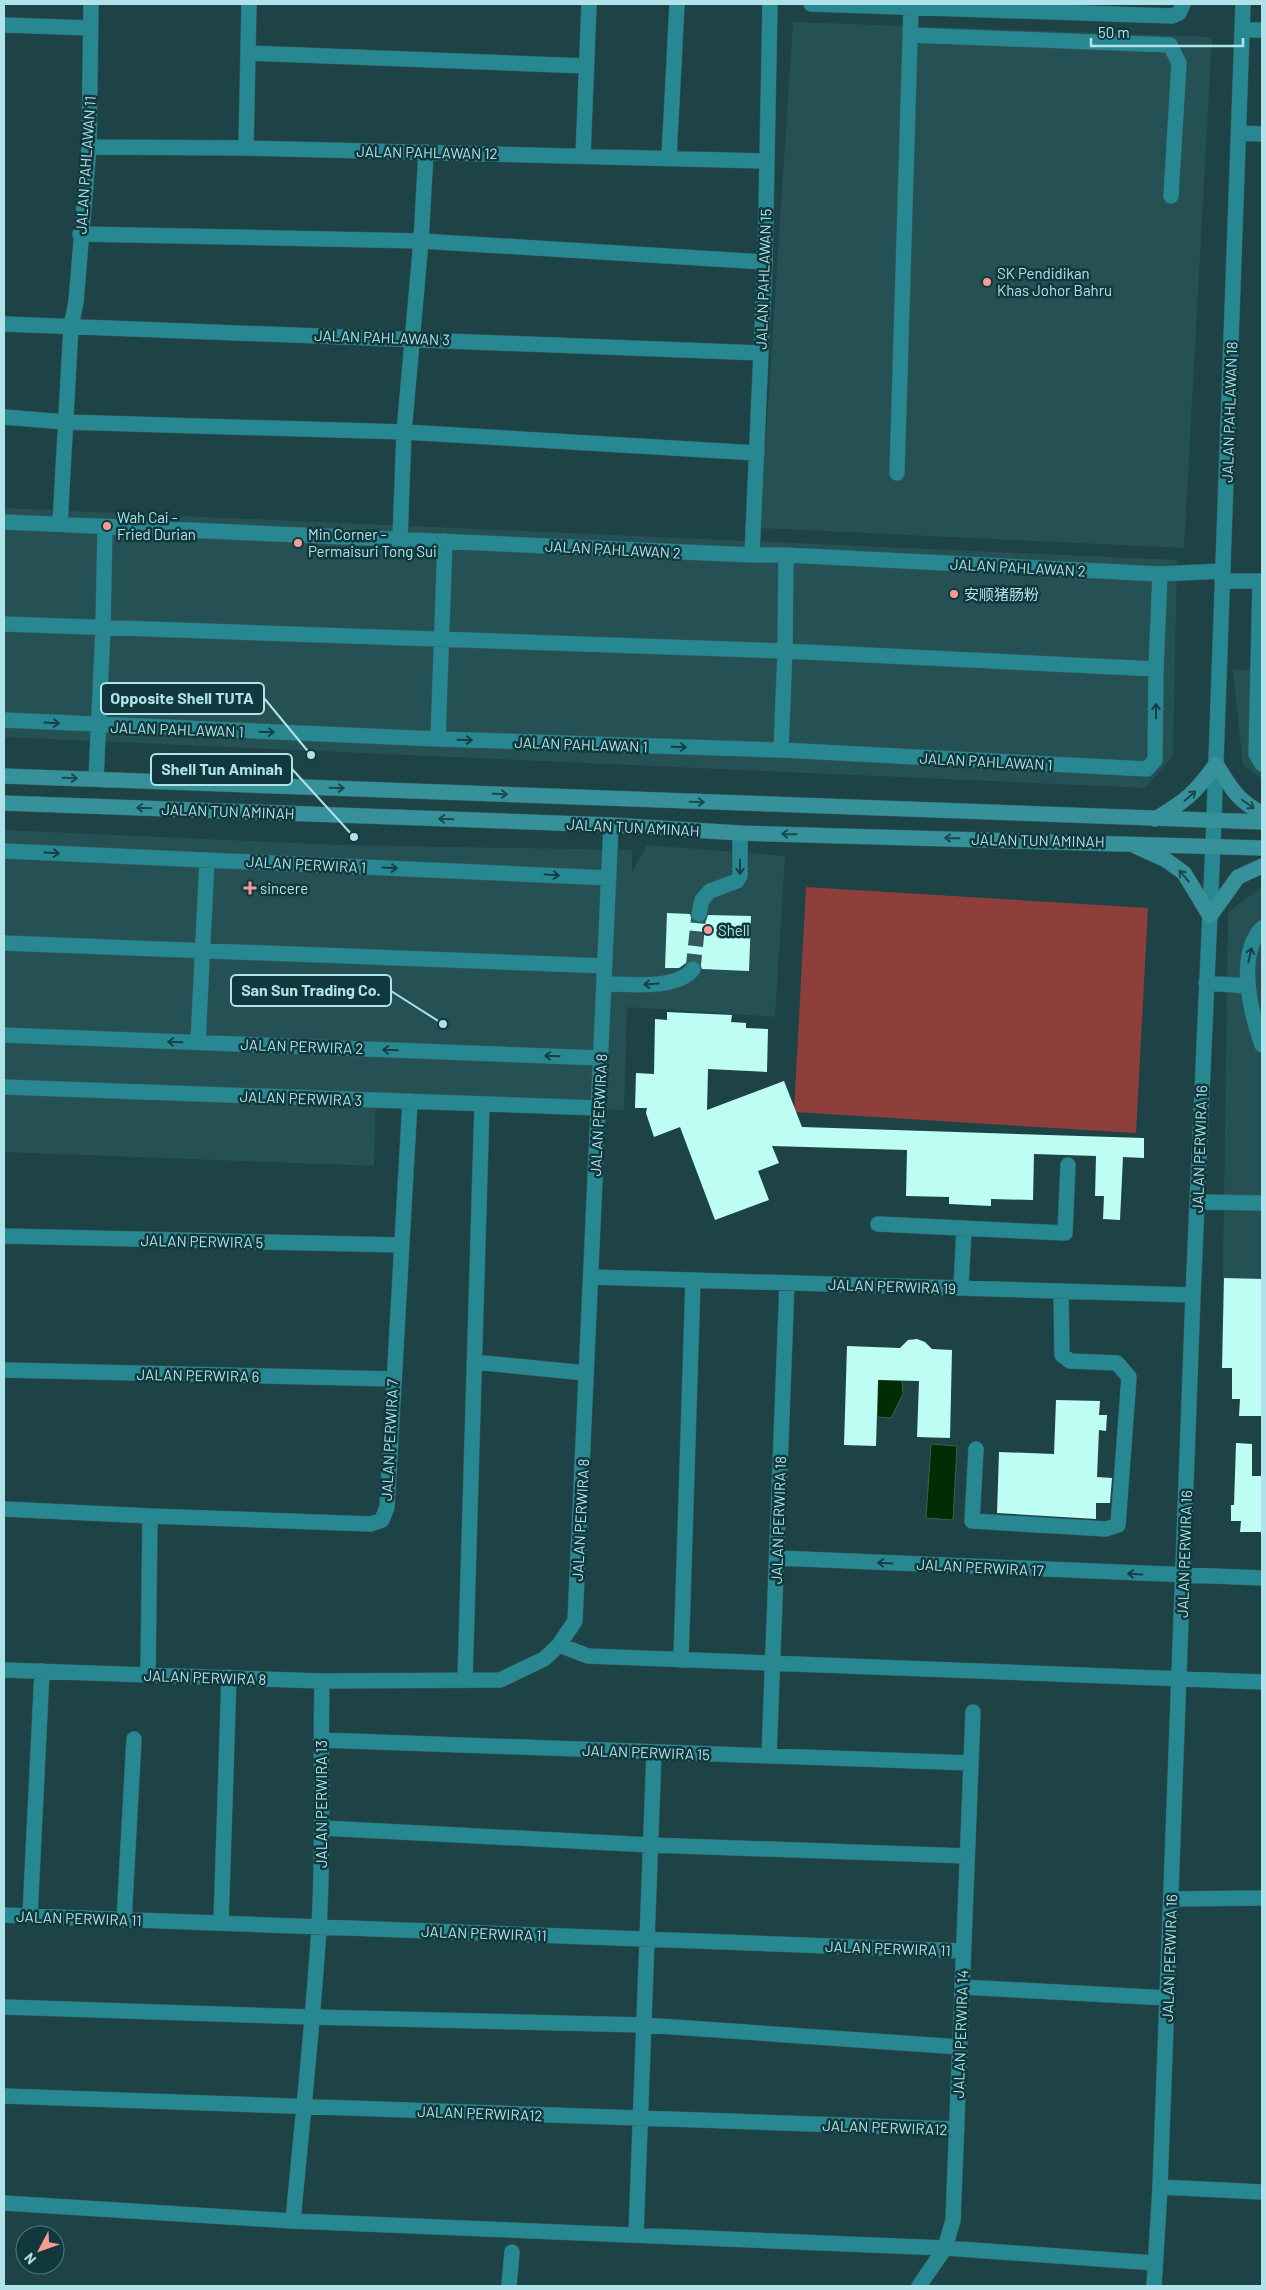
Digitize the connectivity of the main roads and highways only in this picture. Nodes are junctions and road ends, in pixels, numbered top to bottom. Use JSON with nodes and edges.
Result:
{"nodes":[{"id":1,"x":4,"y":776,"type":"edge"},
{"id":2,"x":4,"y":803,"type":"edge"},
{"id":3,"x":1262,"y":813,"type":"edge"},
{"id":4,"x":1156,"y":819,"type":"junction"},
{"id":5,"x":1262,"y":822,"type":"edge"},
{"id":6,"x":1123,"y":842,"type":"junction"},
{"id":7,"x":1262,"y":848,"type":"edge"},
{"id":8,"x":1262,"y":866,"type":"edge"}],
"edges":[{"from":1,"to":4,"type":"main road","name":"JALAN TUN AMINAH","one_way":true},
{"from":6,"to":2,"type":"main road","name":"JALAN TUN AMINAH","one_way":true},
{"from":4,"to":3,"type":"main road","one_way":true},
{"from":4,"to":5,"type":"main road","name":"JALAN TUN AMINAH"},
{"from":6,"to":7,"type":"main road","name":"JALAN TUN AMINAH"},
{"from":8,"to":6,"type":"main road","one_way":true}]}
